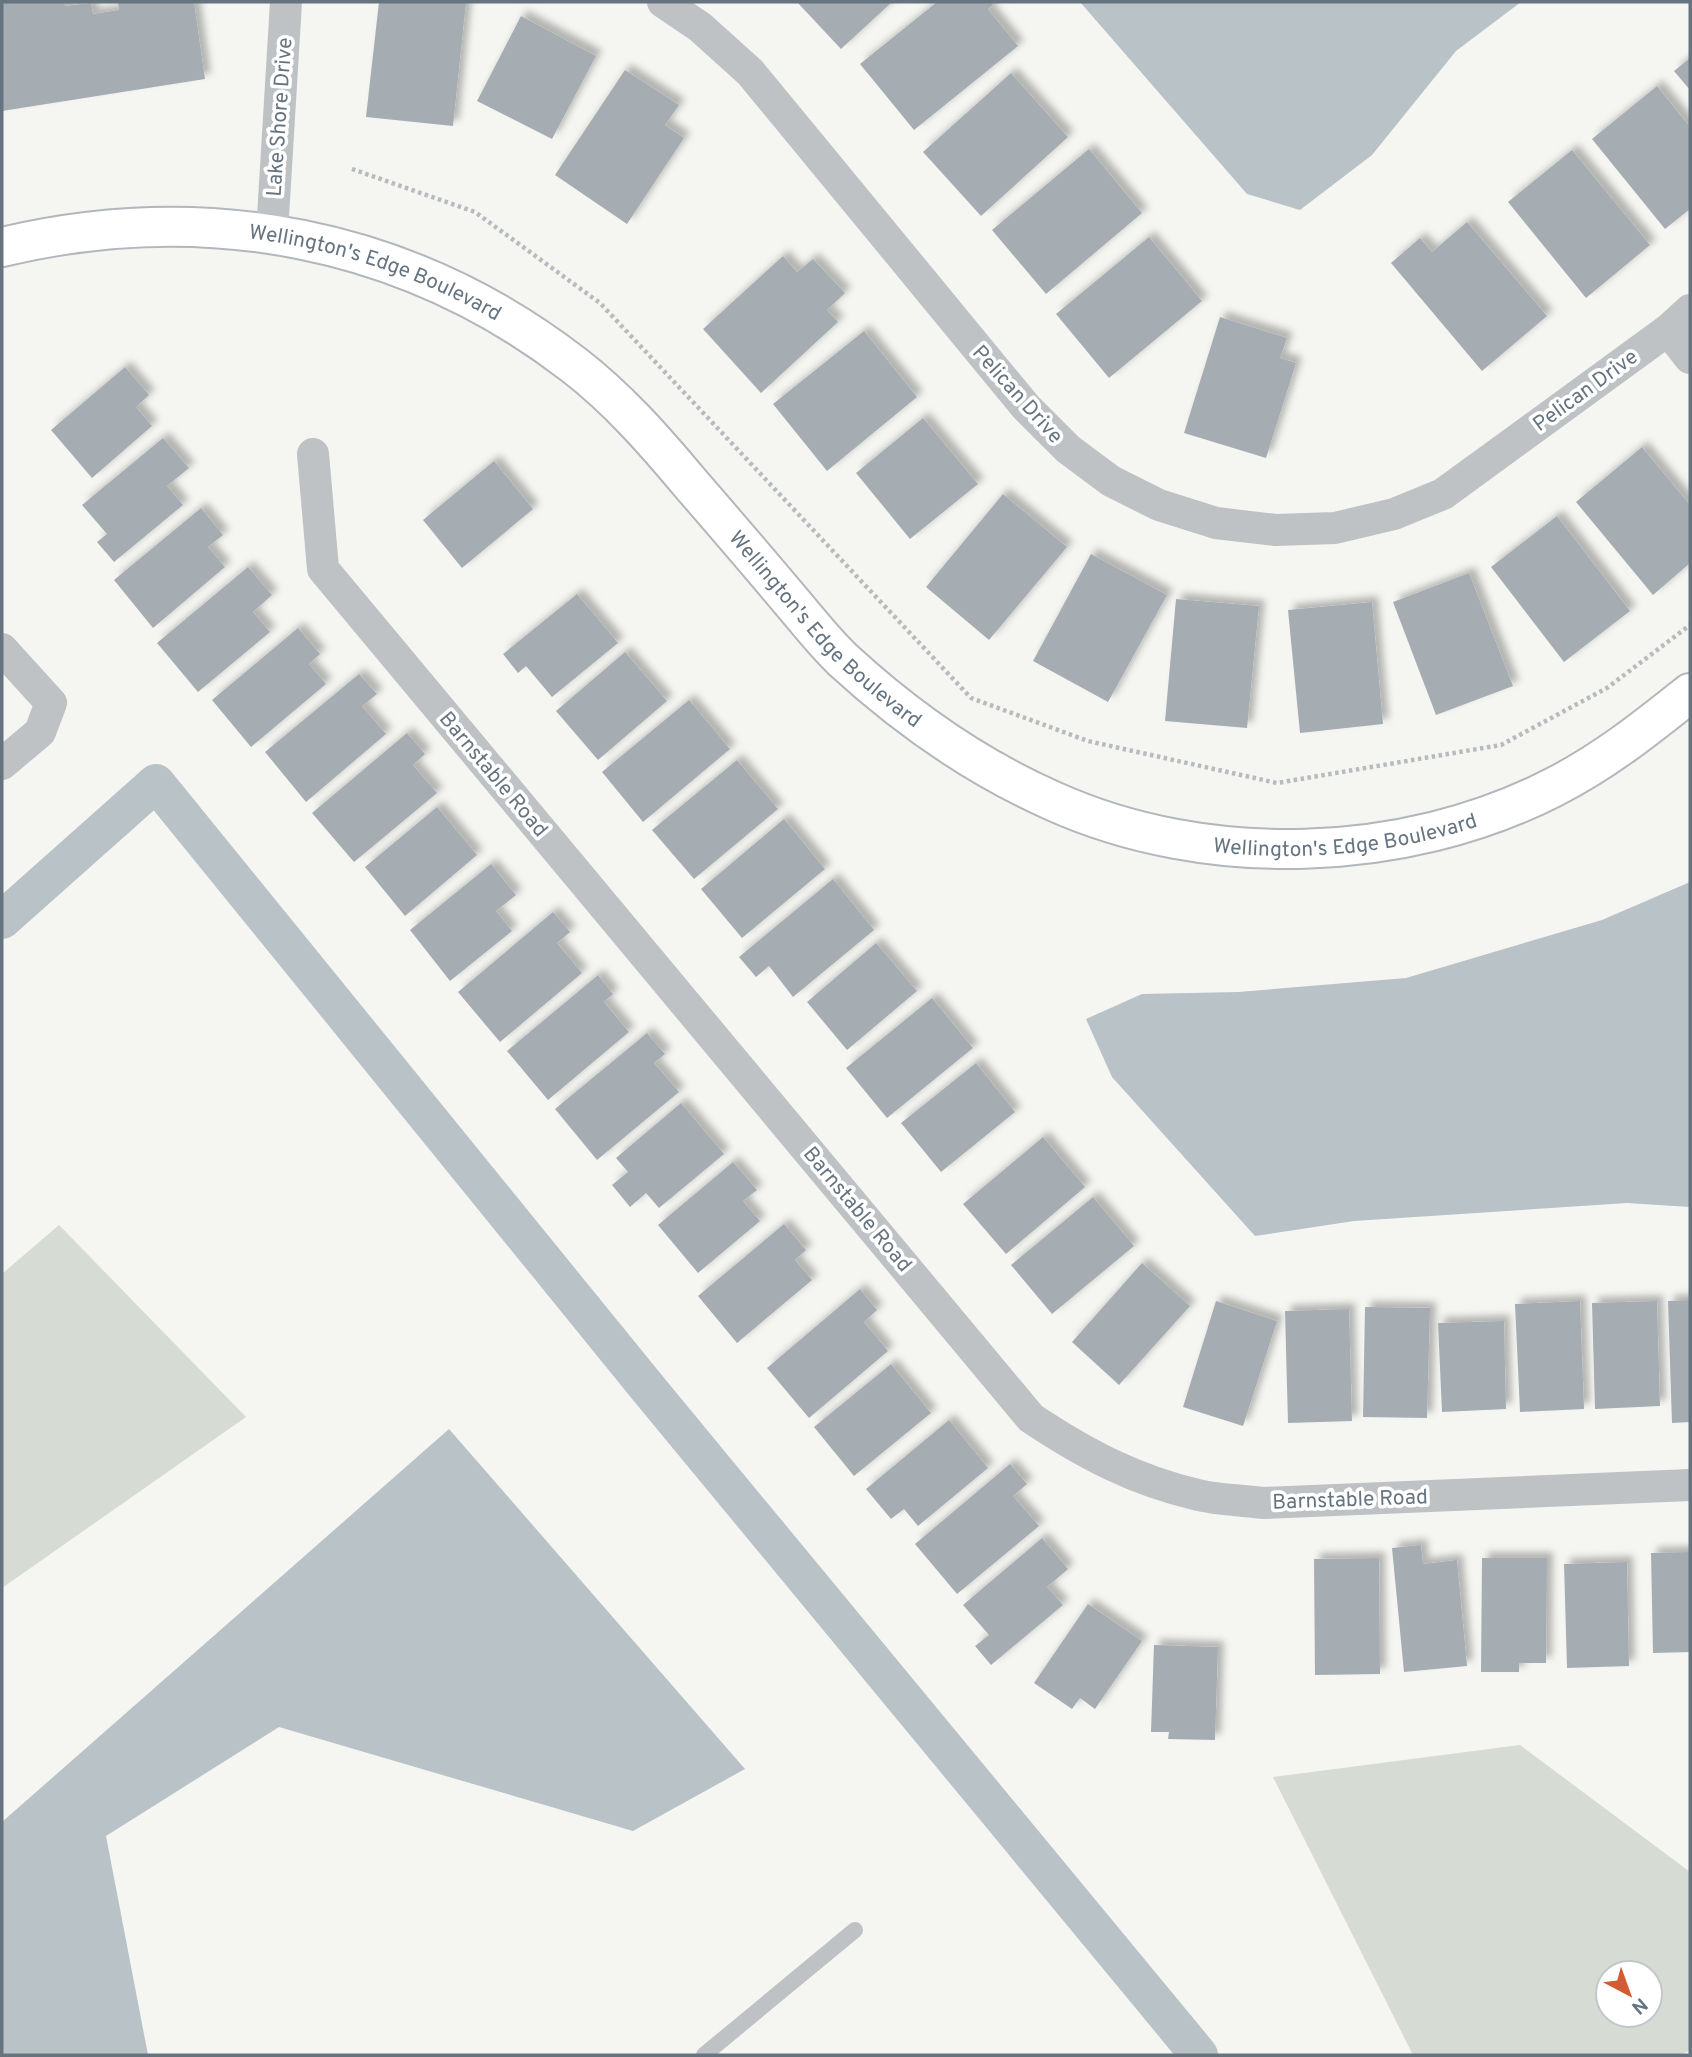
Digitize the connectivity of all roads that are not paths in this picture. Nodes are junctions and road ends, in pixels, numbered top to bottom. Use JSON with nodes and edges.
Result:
{"nodes":[{"id":1,"x":286,"y":2,"type":"edge"},
{"id":2,"x":663,"y":2,"type":"edge"},
{"id":3,"x":272,"y":233,"type":"junction"},
{"id":4,"x":2,"y":247,"type":"edge"},
{"id":5,"x":1679,"y":320,"type":"edge"},
{"id":6,"x":1690,"y":358,"type":"edge"},
{"id":7,"x":313,"y":454,"type":"dead end"},
{"id":8,"x":2,"y":649,"type":"edge"},
{"id":9,"x":1690,"y":693,"type":"edge"},
{"id":10,"x":2,"y":764,"type":"edge"},
{"id":11,"x":1690,"y":1485,"type":"edge"},
{"id":12,"x":855,"y":1930,"type":"dead end"},
{"id":13,"x":704,"y":2055,"type":"edge"}],
"edges":[{"from":1,"to":3,"type":"street","name":"Lake Shore Drive"},
{"from":2,"to":5,"type":"street","name":"Pelican Drive"},
{"from":3,"to":4,"type":"street","name":"Wellington's Edge Boulevard"},
{"from":3,"to":9,"type":"street","name":"Wellington's Edge Boulevard"},
{"from":5,"to":6,"type":"street"},
{"from":7,"to":11,"type":"street","name":"Barnstable Road"},
{"from":8,"to":10,"type":"street"},
{"from":12,"to":13,"type":"lane"}]}
